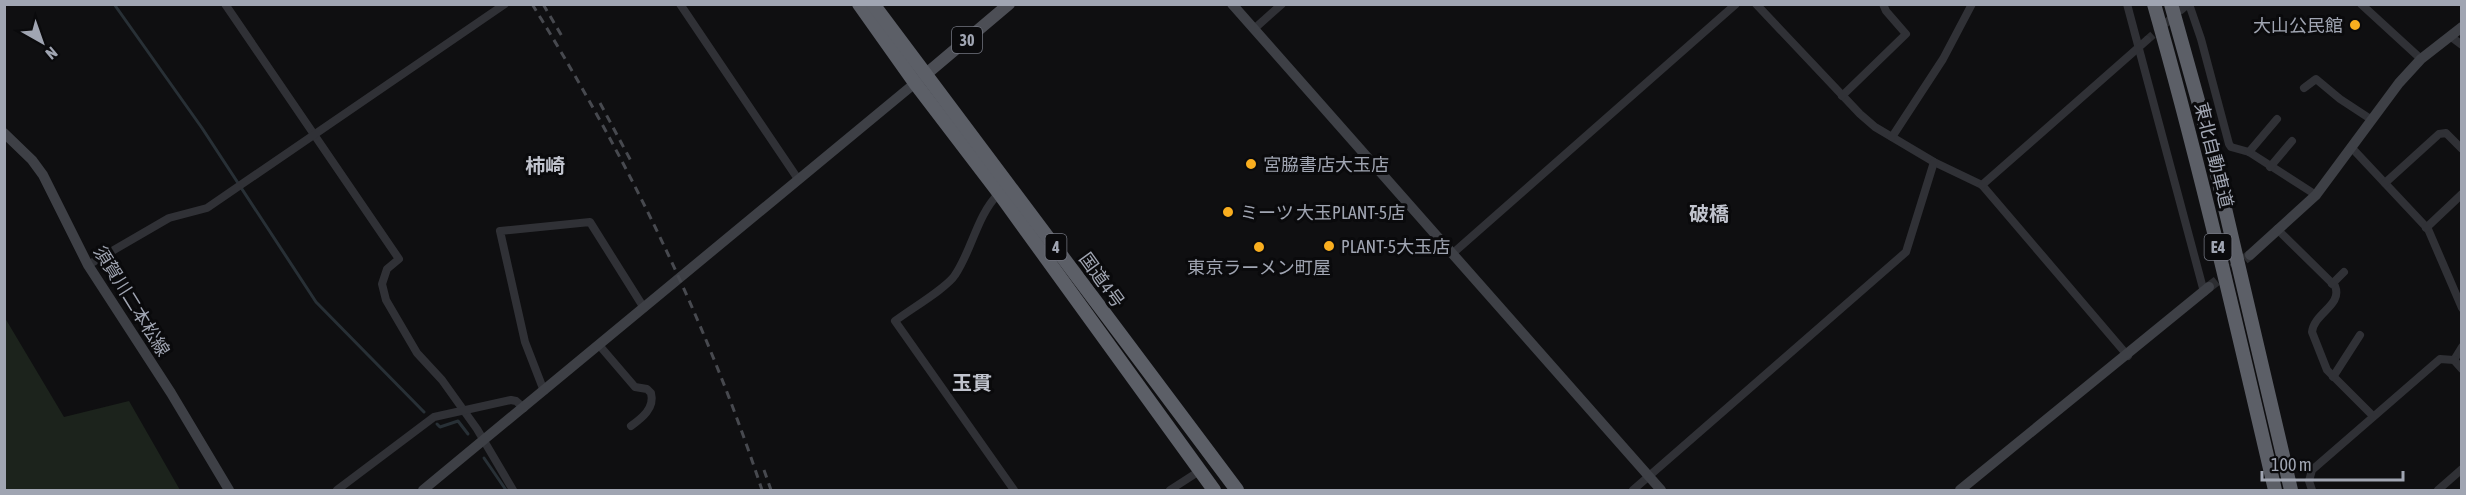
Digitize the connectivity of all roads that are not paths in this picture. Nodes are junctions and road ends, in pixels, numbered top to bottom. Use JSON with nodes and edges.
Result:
{"nodes":[{"id":1,"x":225,"y":4,"type":"edge"},
{"id":2,"x":505,"y":4,"type":"edge"},
{"id":3,"x":680,"y":4,"type":"edge"},
{"id":4,"x":859,"y":4,"type":"edge"},
{"id":5,"x":873,"y":4,"type":"edge"},
{"id":6,"x":1009,"y":4,"type":"edge"},
{"id":7,"x":1232,"y":4,"type":"edge"},
{"id":8,"x":1282,"y":4,"type":"edge"},
{"id":9,"x":1736,"y":4,"type":"edge"},
{"id":10,"x":1756,"y":4,"type":"edge"},
{"id":11,"x":1883,"y":4,"type":"edge"},
{"id":12,"x":1972,"y":4,"type":"edge"},
{"id":13,"x":2127,"y":4,"type":"edge"},
{"id":14,"x":2154,"y":4,"type":"edge"},
{"id":15,"x":2188,"y":4,"type":"edge"},
{"id":16,"x":2361,"y":4,"type":"edge"},
{"id":17,"x":2176,"y":7,"type":"edge"},
{"id":18,"x":2462,"y":27,"type":"edge"},
{"id":19,"x":1254,"y":29,"type":"junction"},
{"id":20,"x":2450,"y":36,"type":"junction"},
{"id":21,"x":2147,"y":40,"type":"tunnel mouth"},
{"id":22,"x":2462,"y":45,"type":"edge"},
{"id":23,"x":2140,"y":47,"type":"junction"},
{"id":24,"x":2421,"y":59,"type":"junction"},
{"id":25,"x":920,"y":79,"type":"junction"},
{"id":26,"x":2304,"y":88,"type":"dead end"},
{"id":27,"x":1842,"y":96,"type":"junction"},
{"id":28,"x":2277,"y":119,"type":"dead end"},
{"id":29,"x":2372,"y":120,"type":"junction"},
{"id":30,"x":4,"y":134,"type":"edge"},
{"id":31,"x":315,"y":134,"type":"junction"},
{"id":32,"x":1892,"y":137,"type":"junction"},
{"id":33,"x":2292,"y":141,"type":"dead end"},
{"id":34,"x":2351,"y":147,"type":"junction"},
{"id":35,"x":2462,"y":149,"type":"edge"},
{"id":36,"x":2249,"y":152,"type":"junction"},
{"id":37,"x":1934,"y":162,"type":"junction"},
{"id":38,"x":2270,"y":167,"type":"junction"},
{"id":39,"x":798,"y":179,"type":"junction"},
{"id":40,"x":2385,"y":183,"type":"junction"},
{"id":41,"x":1982,"y":185,"type":"junction"},
{"id":42,"x":999,"y":193,"type":"junction"},
{"id":43,"x":2462,"y":194,"type":"edge"},
{"id":44,"x":2316,"y":195,"type":"junction"},
{"id":45,"x":2426,"y":228,"type":"junction"},
{"id":46,"x":2277,"y":229,"type":"junction"},
{"id":47,"x":1452,"y":254,"type":"junction"},
{"id":48,"x":2250,"y":255,"type":"tunnel mouth"},
{"id":49,"x":88,"y":265,"type":"junction"},
{"id":50,"x":2344,"y":272,"type":"dead end"},
{"id":51,"x":2332,"y":284,"type":"junction"},
{"id":52,"x":2207,"y":290,"type":"joint"},
{"id":53,"x":644,"y":308,"type":"junction"},
{"id":54,"x":2462,"y":308,"type":"edge"},
{"id":55,"x":2360,"y":335,"type":"dead end"},
{"id":56,"x":599,"y":345,"type":"junction"},
{"id":57,"x":2462,"y":347,"type":"edge"},
{"id":58,"x":2128,"y":356,"type":"junction"},
{"id":59,"x":2454,"y":360,"type":"junction"},
{"id":60,"x":2462,"y":369,"type":"edge"},
{"id":61,"x":2333,"y":377,"type":"junction"},
{"id":62,"x":544,"y":391,"type":"junction"},
{"id":63,"x":524,"y":408,"type":"junction"},
{"id":64,"x":463,"y":409,"type":"junction"},
{"id":65,"x":2373,"y":416,"type":"junction"},
{"id":66,"x":631,"y":426,"type":"dead end"},
{"id":67,"x":483,"y":441,"type":"junction"},
{"id":68,"x":2462,"y":469,"type":"edge"},
{"id":69,"x":1201,"y":470,"type":"junction"},
{"id":70,"x":1648,"y":477,"type":"junction"},
{"id":71,"x":229,"y":490,"type":"edge"},
{"id":72,"x":337,"y":490,"type":"edge"},
{"id":73,"x":423,"y":490,"type":"edge"},
{"id":74,"x":513,"y":490,"type":"edge"},
{"id":75,"x":1014,"y":490,"type":"edge"},
{"id":76,"x":1170,"y":490,"type":"edge"},
{"id":77,"x":1214,"y":490,"type":"edge"},
{"id":78,"x":1237,"y":490,"type":"edge"},
{"id":79,"x":1633,"y":490,"type":"edge"},
{"id":80,"x":1661,"y":490,"type":"edge"},
{"id":81,"x":1960,"y":490,"type":"edge"},
{"id":82,"x":2275,"y":490,"type":"edge"},
{"id":83,"x":2291,"y":490,"type":"edge"},
{"id":84,"x":2312,"y":490,"type":"edge"},
{"id":85,"x":2438,"y":490,"type":"edge"}],
"edges":[{"from":1,"to":31,"type":"street"},
{"from":2,"to":31,"type":"street"},
{"from":3,"to":39,"type":"street"},
{"from":4,"to":25,"type":"highway","name":"国道4号","number":"4"},
{"from":5,"to":25,"type":"highway","name":"国道4号","number":"4"},
{"from":6,"to":25,"type":"main road","number":"30"},
{"from":7,"to":19,"type":"street"},
{"from":8,"to":19,"type":"street"},
{"from":9,"to":47,"type":"street"},
{"from":10,"to":27,"type":"street"},
{"from":11,"to":27,"type":"street"},
{"from":12,"to":32,"type":"street"},
{"from":13,"to":23,"type":"street"},
{"from":14,"to":82,"type":"highway","name":"東北自動車道","number":"E4"},
{"from":15,"to":17,"type":"street"},
{"from":15,"to":36,"type":"street"},
{"from":16,"to":24,"type":"street"},
{"from":17,"to":83,"type":"highway","name":"東北自動車道","number":"E4"},
{"from":18,"to":20,"type":"street"},
{"from":19,"to":47,"type":"street"},
{"from":20,"to":22,"type":"street"},
{"from":20,"to":24,"type":"street"},
{"from":21,"to":23,"type":"street"},
{"from":23,"to":41,"type":"street"},
{"from":23,"to":52,"type":"street"},
{"from":24,"to":29,"type":"street"},
{"from":25,"to":39,"type":"street"},
{"from":25,"to":42,"type":"highway","name":"国道4号","number":"4"},
{"from":25,"to":78,"type":"highway","name":"国道4号","number":"4"},
{"from":26,"to":29,"type":"street"},
{"from":27,"to":32,"type":"street"},
{"from":28,"to":36,"type":"street"},
{"from":29,"to":34,"type":"street"},
{"from":30,"to":49,"type":"street","name":"須賀川二本松線"},
{"from":31,"to":49,"type":"street"},
{"from":31,"to":64,"type":"street"},
{"from":32,"to":37,"type":"street"},
{"from":33,"to":38,"type":"street"},
{"from":34,"to":40,"type":"street"},
{"from":34,"to":44,"type":"street"},
{"from":35,"to":40,"type":"street"},
{"from":36,"to":38,"type":"street"},
{"from":37,"to":41,"type":"street"},
{"from":37,"to":70,"type":"street"},
{"from":38,"to":44,"type":"street"},
{"from":39,"to":53,"type":"street"},
{"from":40,"to":45,"type":"street"},
{"from":41,"to":58,"type":"street"},
{"from":42,"to":69,"type":"highway","name":"国道4号","number":"4"},
{"from":42,"to":75,"type":"street"},
{"from":43,"to":45,"type":"street"},
{"from":44,"to":46,"type":"street"},
{"from":45,"to":54,"type":"street"},
{"from":46,"to":48,"type":"street"},
{"from":46,"to":51,"type":"street"},
{"from":47,"to":70,"type":"street"},
{"from":49,"to":71,"type":"street","name":"須賀川二本松線"},
{"from":50,"to":51,"type":"street"},
{"from":51,"to":61,"type":"street"},
{"from":52,"to":58,"type":"street"},
{"from":53,"to":56,"type":"street"},
{"from":53,"to":62,"type":"street"},
{"from":55,"to":61,"type":"street"},
{"from":56,"to":62,"type":"street"},
{"from":56,"to":66,"type":"street"},
{"from":57,"to":59,"type":"street"},
{"from":58,"to":81,"type":"street"},
{"from":59,"to":60,"type":"street"},
{"from":59,"to":65,"type":"street"},
{"from":61,"to":65,"type":"street"},
{"from":62,"to":63,"type":"street"},
{"from":63,"to":64,"type":"street"},
{"from":63,"to":67,"type":"street"},
{"from":64,"to":67,"type":"street"},
{"from":64,"to":72,"type":"street"},
{"from":65,"to":84,"type":"street"},
{"from":67,"to":73,"type":"street"},
{"from":67,"to":74,"type":"street"},
{"from":68,"to":85,"type":"street"},
{"from":69,"to":76,"type":"street"},
{"from":69,"to":77,"type":"highway","name":"国道4号","number":"4"},
{"from":70,"to":79,"type":"street"},
{"from":70,"to":80,"type":"street"}]}
